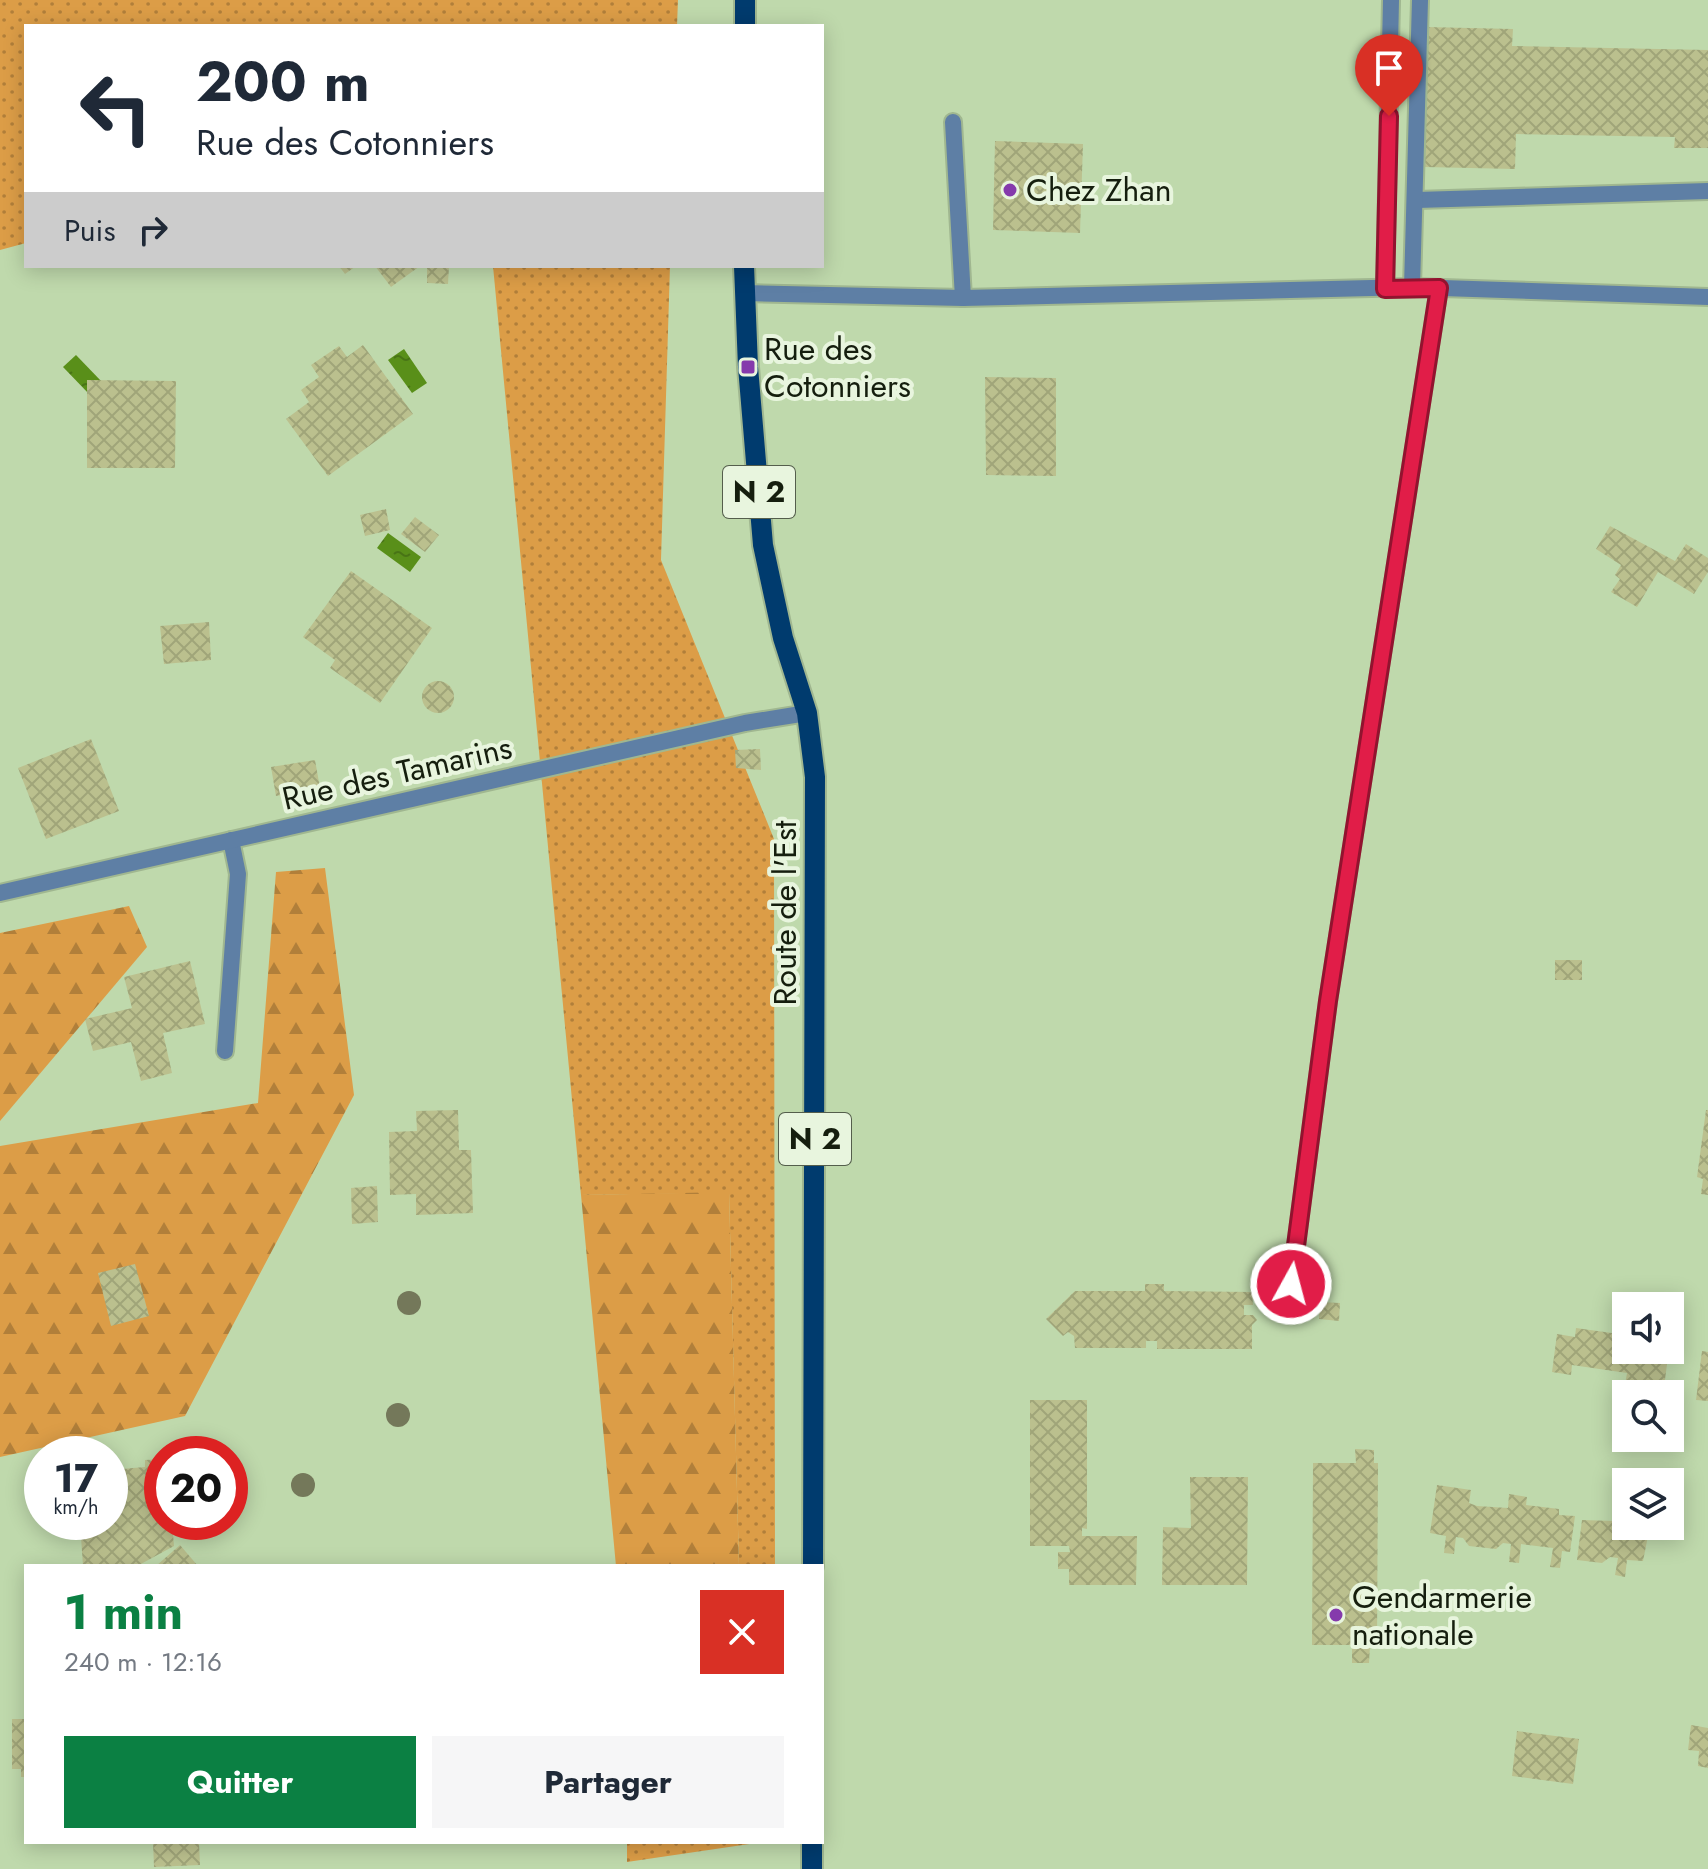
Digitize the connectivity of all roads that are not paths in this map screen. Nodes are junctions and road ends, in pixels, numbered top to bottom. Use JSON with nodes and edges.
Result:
{"nodes":[{"id":1,"x":745,"y":0,"type":"edge"},
{"id":2,"x":1391,"y":0,"type":"edge"},
{"id":3,"x":1420,"y":0,"type":"edge"},
{"id":4,"x":745,"y":24,"type":"edge"},
{"id":5,"x":953,"y":122,"type":"dead end"},
{"id":6,"x":1708,"y":191,"type":"edge"},
{"id":7,"x":1417,"y":200,"type":"junction"},
{"id":8,"x":744,"y":268,"type":"edge"},
{"id":9,"x":1412,"y":287,"type":"junction"},
{"id":10,"x":1439,"y":288,"type":"junction"},
{"id":11,"x":1385,"y":289,"type":"junction"},
{"id":12,"x":744,"y":293,"type":"junction"},
{"id":13,"x":1708,"y":297,"type":"edge"},
{"id":14,"x":963,"y":298,"type":"junction"},
{"id":15,"x":807,"y":713,"type":"junction"},
{"id":16,"x":231,"y":840,"type":"junction"},
{"id":17,"x":0,"y":893,"type":"edge"},
{"id":18,"x":225,"y":1051,"type":"dead end"},
{"id":19,"x":1291,"y":1284,"type":"dead end"},
{"id":20,"x":813,"y":1564,"type":"edge"},
{"id":21,"x":812,"y":1844,"type":"edge"},
{"id":22,"x":812,"y":1869,"type":"edge"}],
"edges":[{"from":1,"to":4,"type":"main road"},
{"from":2,"to":11,"type":"street"},
{"from":3,"to":7,"type":"street"},
{"from":5,"to":14,"type":"street"},
{"from":6,"to":7,"type":"street"},
{"from":7,"to":9,"type":"street"},
{"from":8,"to":12,"type":"main road","name":"Route de l'Est","number":"N 2"},
{"from":9,"to":10,"type":"street"},
{"from":9,"to":11,"type":"street"},
{"from":10,"to":13,"type":"street"},
{"from":10,"to":19,"type":"street"},
{"from":11,"to":14,"type":"street"},
{"from":12,"to":14,"type":"street"},
{"from":12,"to":15,"type":"main road","name":"Route de l'Est","number":"N 2"},
{"from":15,"to":16,"type":"street","name":"Rue des Tamarins"},
{"from":15,"to":20,"type":"main road","name":"Route de l'Est","number":"N 2"},
{"from":16,"to":17,"type":"street","name":"Rue des Tamarins"},
{"from":16,"to":18,"type":"street"},
{"from":21,"to":22,"type":"main road"}]}
